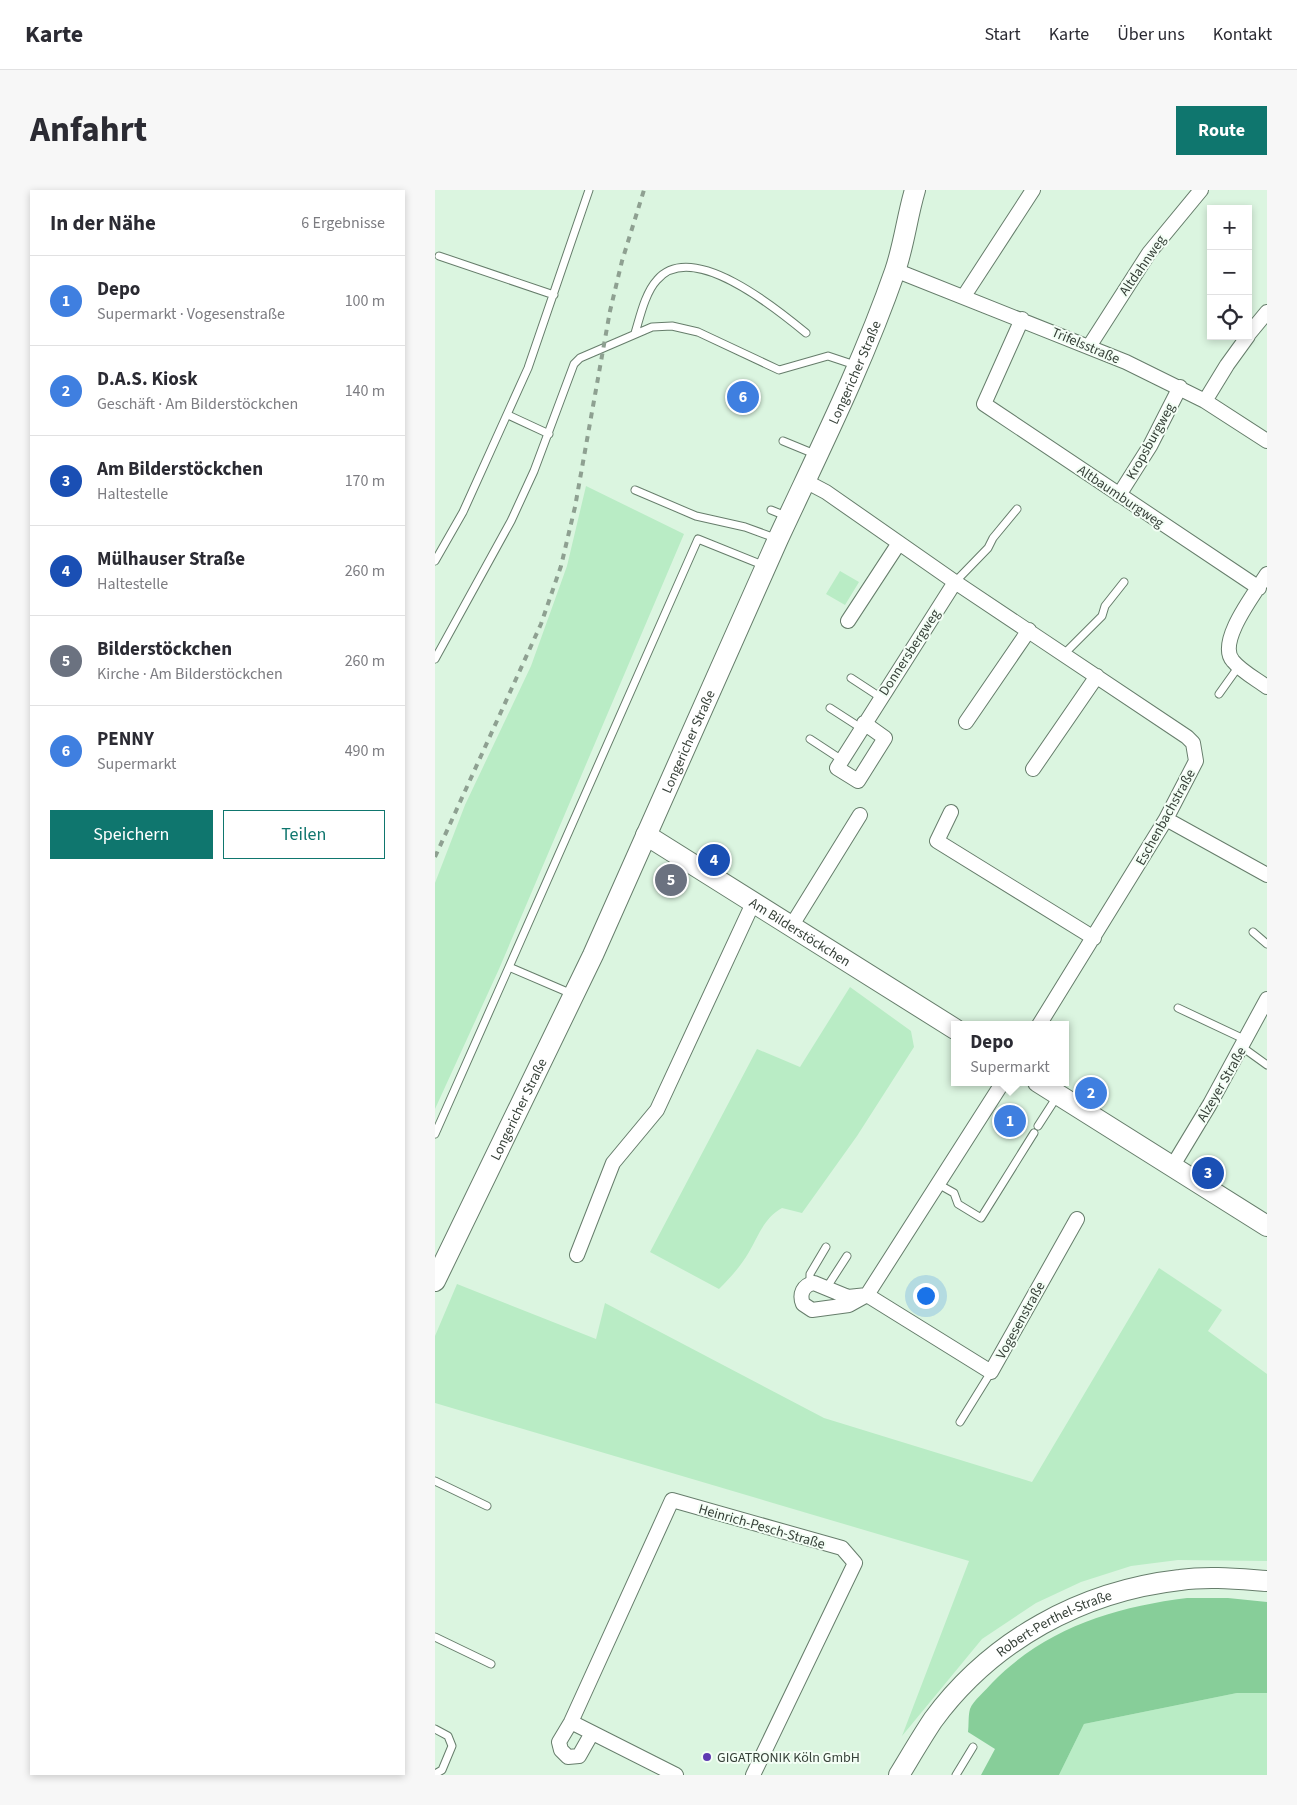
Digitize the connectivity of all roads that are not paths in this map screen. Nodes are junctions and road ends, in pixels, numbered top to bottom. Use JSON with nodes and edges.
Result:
{"nodes":[{"id":1,"x":589,"y":190,"type":"edge"},
{"id":2,"x":915,"y":190,"type":"edge"},
{"id":3,"x":1033,"y":190,"type":"edge"},
{"id":4,"x":1201,"y":190,"type":"edge"},
{"id":5,"x":439,"y":256,"type":"dead end"},
{"id":6,"x":895,"y":270,"type":"junction"},
{"id":7,"x":554,"y":295,"type":"junction"},
{"id":8,"x":964,"y":296,"type":"junction"},
{"id":9,"x":1267,"y":312,"type":"edge"},
{"id":10,"x":1022,"y":319,"type":"junction"},
{"id":11,"x":1252,"y":331,"type":"edge"},
{"id":12,"x":635,"y":333,"type":"junction"},
{"id":13,"x":806,"y":333,"type":"dead end"},
{"id":14,"x":1245,"y":340,"type":"edge"},
{"id":15,"x":1090,"y":345,"type":"junction"},
{"id":16,"x":858,"y":366,"type":"junction"},
{"id":17,"x":1179,"y":387,"type":"junction"},
{"id":18,"x":1205,"y":401,"type":"junction"},
{"id":19,"x":508,"y":415,"type":"junction"},
{"id":20,"x":549,"y":434,"type":"junction"},
{"id":21,"x":783,"y":441,"type":"dead end"},
{"id":22,"x":1267,"y":441,"type":"edge"},
{"id":23,"x":817,"y":455,"type":"junction"},
{"id":24,"x":807,"y":482,"type":"junction"},
{"id":25,"x":635,"y":490,"type":"dead end"},
{"id":26,"x":1119,"y":495,"type":"junction"},
{"id":27,"x":1017,"y":509,"type":"dead end"},
{"id":28,"x":778,"y":539,"type":"junction"},
{"id":29,"x":899,"y":543,"type":"junction"},
{"id":30,"x":435,"y":561,"type":"edge"},
{"id":31,"x":765,"y":566,"type":"junction"},
{"id":32,"x":1267,"y":574,"type":"edge"},
{"id":33,"x":955,"y":582,"type":"junction"},
{"id":34,"x":1123,"y":582,"type":"dead end"},
{"id":35,"x":1259,"y":588,"type":"junction"},
{"id":36,"x":848,"y":621,"type":"dead end"},
{"id":37,"x":1029,"y":630,"type":"junction"},
{"id":38,"x":1064,"y":654,"type":"junction"},
{"id":39,"x":435,"y":659,"type":"edge"},
{"id":40,"x":1239,"y":665,"type":"junction"},
{"id":41,"x":1097,"y":676,"type":"junction"},
{"id":42,"x":851,"y":678,"type":"dead end"},
{"id":43,"x":1267,"y":687,"type":"edge"},
{"id":44,"x":1219,"y":694,"type":"dead end"},
{"id":45,"x":880,"y":697,"type":"junction"},
{"id":46,"x":830,"y":708,"type":"dead end"},
{"id":47,"x":966,"y":722,"type":"dead end"},
{"id":48,"x":862,"y":725,"type":"junction"},
{"id":49,"x":810,"y":739,"type":"dead end"},
{"id":50,"x":842,"y":760,"type":"junction"},
{"id":51,"x":1033,"y":769,"type":"dead end"},
{"id":52,"x":951,"y":812,"type":"dead end"},
{"id":53,"x":860,"y":814,"type":"dead end"},
{"id":54,"x":1166,"y":819,"type":"junction"},
{"id":55,"x":646,"y":835,"type":"junction"},
{"id":56,"x":1267,"y":875,"type":"edge"},
{"id":57,"x":754,"y":901,"type":"junction"},
{"id":58,"x":792,"y":925,"type":"junction"},
{"id":59,"x":1253,"y":932,"type":"dead end"},
{"id":60,"x":1094,"y":938,"type":"junction"},
{"id":61,"x":1267,"y":944,"type":"edge"},
{"id":62,"x":509,"y":967,"type":"junction"},
{"id":63,"x":574,"y":995,"type":"junction"},
{"id":64,"x":1267,"y":999,"type":"edge"},
{"id":65,"x":1178,"y":1008,"type":"dead end"},
{"id":66,"x":1042,"y":1021,"type":"edge"},
{"id":67,"x":951,"y":1026,"type":"edge"},
{"id":68,"x":1244,"y":1043,"type":"junction"},
{"id":69,"x":1267,"y":1064,"type":"edge"},
{"id":70,"x":1000,"y":1086,"type":"edge"},
{"id":71,"x":1044,"y":1086,"type":"edge"},
{"id":72,"x":1059,"y":1095,"type":"junction"},
{"id":73,"x":435,"y":1134,"type":"edge"},
{"id":74,"x":1172,"y":1167,"type":"junction"},
{"id":75,"x":938,"y":1184,"type":"junction"},
{"id":76,"x":1077,"y":1219,"type":"dead end"},
{"id":77,"x":1267,"y":1226,"type":"edge"},
{"id":78,"x":826,"y":1247,"type":"dead end"},
{"id":79,"x":577,"y":1255,"type":"dead end"},
{"id":80,"x":847,"y":1256,"type":"dead end"},
{"id":81,"x":435,"y":1281,"type":"edge"},
{"id":82,"x":810,"y":1284,"type":"junction"},
{"id":83,"x":827,"y":1287,"type":"junction"},
{"id":84,"x":867,"y":1295,"type":"junction"},
{"id":85,"x":991,"y":1372,"type":"junction"},
{"id":86,"x":960,"y":1422,"type":"dead end"},
{"id":87,"x":435,"y":1481,"type":"edge"},
{"id":88,"x":487,"y":1506,"type":"dead end"},
{"id":89,"x":1267,"y":1581,"type":"edge"},
{"id":90,"x":435,"y":1637,"type":"edge"},
{"id":91,"x":491,"y":1664,"type":"dead end"},
{"id":92,"x":571,"y":1722,"type":"junction"},
{"id":93,"x":435,"y":1729,"type":"edge"},
{"id":94,"x":592,"y":1733,"type":"junction"},
{"id":95,"x":973,"y":1747,"type":"dead end"},
{"id":96,"x":435,"y":1774,"type":"edge"},
{"id":97,"x":677,"y":1775,"type":"edge"},
{"id":98,"x":753,"y":1775,"type":"edge"},
{"id":99,"x":899,"y":1775,"type":"edge"},
{"id":100,"x":956,"y":1775,"type":"edge"}],
"edges":[{"from":1,"to":7,"type":"lane"},
{"from":2,"to":6,"type":"street","name":"Longericher Straße"},
{"from":3,"to":8,"type":"street"},
{"from":4,"to":15,"type":"street","name":"Altdahnweg"},
{"from":5,"to":7,"type":"lane"},
{"from":6,"to":8,"type":"street","name":"Trifelsstraße"},
{"from":6,"to":16,"type":"street","name":"Longericher Straße"},
{"from":7,"to":19,"type":"lane"},
{"from":8,"to":10,"type":"street","name":"Trifelsstraße"},
{"from":9,"to":11,"type":"street"},
{"from":10,"to":15,"type":"street","name":"Trifelsstraße"},
{"from":10,"to":26,"type":"street","name":"Altbaumburgweg"},
{"from":12,"to":13,"type":"lane"},
{"from":12,"to":16,"type":"lane"},
{"from":12,"to":20,"type":"lane"},
{"from":14,"to":18,"type":"street"},
{"from":15,"to":17,"type":"street","name":"Trifelsstraße"},
{"from":16,"to":23,"type":"street","name":"Longericher Straße"},
{"from":17,"to":18,"type":"street","name":"Trifelsstraße"},
{"from":17,"to":26,"type":"street","name":"Kropsburgweg"},
{"from":18,"to":22,"type":"street","name":"Trifelsstraße"},
{"from":19,"to":20,"type":"lane"},
{"from":19,"to":30,"type":"lane"},
{"from":20,"to":39,"type":"lane"},
{"from":21,"to":23,"type":"lane"},
{"from":23,"to":24,"type":"street","name":"Longericher Straße"},
{"from":24,"to":28,"type":"street","name":"Longericher Straße"},
{"from":24,"to":29,"type":"street","name":"Eschenbachstraße"},
{"from":25,"to":28,"type":"lane"},
{"from":26,"to":35,"type":"street","name":"Altbaumburgweg"},
{"from":27,"to":33,"type":"lane"},
{"from":28,"to":31,"type":"street","name":"Longericher Straße"},
{"from":29,"to":33,"type":"street","name":"Eschenbachstraße"},
{"from":29,"to":36,"type":"street"},
{"from":31,"to":55,"type":"street","name":"Longericher Straße"},
{"from":31,"to":62,"type":"lane"},
{"from":32,"to":35,"type":"street"},
{"from":33,"to":37,"type":"street","name":"Eschenbachstraße"},
{"from":33,"to":45,"type":"street","name":"Donnersbergweg"},
{"from":34,"to":38,"type":"lane"},
{"from":35,"to":40,"type":"street"},
{"from":37,"to":38,"type":"street","name":"Eschenbachstraße"},
{"from":37,"to":47,"type":"street"},
{"from":38,"to":41,"type":"street","name":"Eschenbachstraße"},
{"from":40,"to":43,"type":"street"},
{"from":40,"to":44,"type":"lane"},
{"from":41,"to":51,"type":"street"},
{"from":41,"to":54,"type":"street","name":"Eschenbachstraße"},
{"from":42,"to":45,"type":"lane"},
{"from":45,"to":48,"type":"street","name":"Donnersbergweg"},
{"from":46,"to":48,"type":"lane"},
{"from":48,"to":50,"type":"street","name":"Donnersbergweg"},
{"from":48,"to":50,"type":"street"},
{"from":49,"to":50,"type":"lane"},
{"from":52,"to":60,"type":"street"},
{"from":53,"to":58,"type":"street"},
{"from":54,"to":56,"type":"street"},
{"from":54,"to":60,"type":"street","name":"Eschenbachstraße"},
{"from":55,"to":57,"type":"street","name":"Am Bilderstöckchen"},
{"from":55,"to":63,"type":"street","name":"Longericher Straße"},
{"from":57,"to":58,"type":"street","name":"Am Bilderstöckchen"},
{"from":57,"to":79,"type":"street"},
{"from":58,"to":67,"type":"street","name":"Am Bilderstöckchen"},
{"from":59,"to":61,"type":"lane"},
{"from":60,"to":66,"type":"street","name":"Eschenbachstraße"},
{"from":62,"to":63,"type":"lane"},
{"from":62,"to":73,"type":"lane"},
{"from":63,"to":81,"type":"street","name":"Longericher Straße"},
{"from":64,"to":68,"type":"street","name":"Alzeyer Straße"},
{"from":65,"to":68,"type":"lane"},
{"from":68,"to":69,"type":"lane"},
{"from":68,"to":74,"type":"street","name":"Alzeyer Straße"},
{"from":70,"to":75,"type":"street"},
{"from":71,"to":72,"type":"street"},
{"from":72,"to":74,"type":"street"},
{"from":72,"to":75,"type":"lane"},
{"from":74,"to":77,"type":"street"},
{"from":75,"to":84,"type":"street"},
{"from":76,"to":85,"type":"street","name":"Vogesenstraße"},
{"from":78,"to":82,"type":"lane"},
{"from":80,"to":83,"type":"lane"},
{"from":82,"to":83,"type":"street"},
{"from":82,"to":84,"type":"street"},
{"from":83,"to":84,"type":"street"},
{"from":84,"to":85,"type":"street","name":"Vogesenstraße"},
{"from":85,"to":86,"type":"lane"},
{"from":87,"to":88,"type":"lane"},
{"from":89,"to":99,"type":"street","name":"Robert-Perthel-Straße"},
{"from":90,"to":91,"type":"lane"},
{"from":92,"to":94,"type":"street"},
{"from":92,"to":94,"type":"street"},
{"from":92,"to":98,"type":"street","name":"Heinrich-Pesch-Straße"},
{"from":93,"to":96,"type":"lane"},
{"from":94,"to":97,"type":"street"},
{"from":95,"to":100,"type":"lane"}]}
